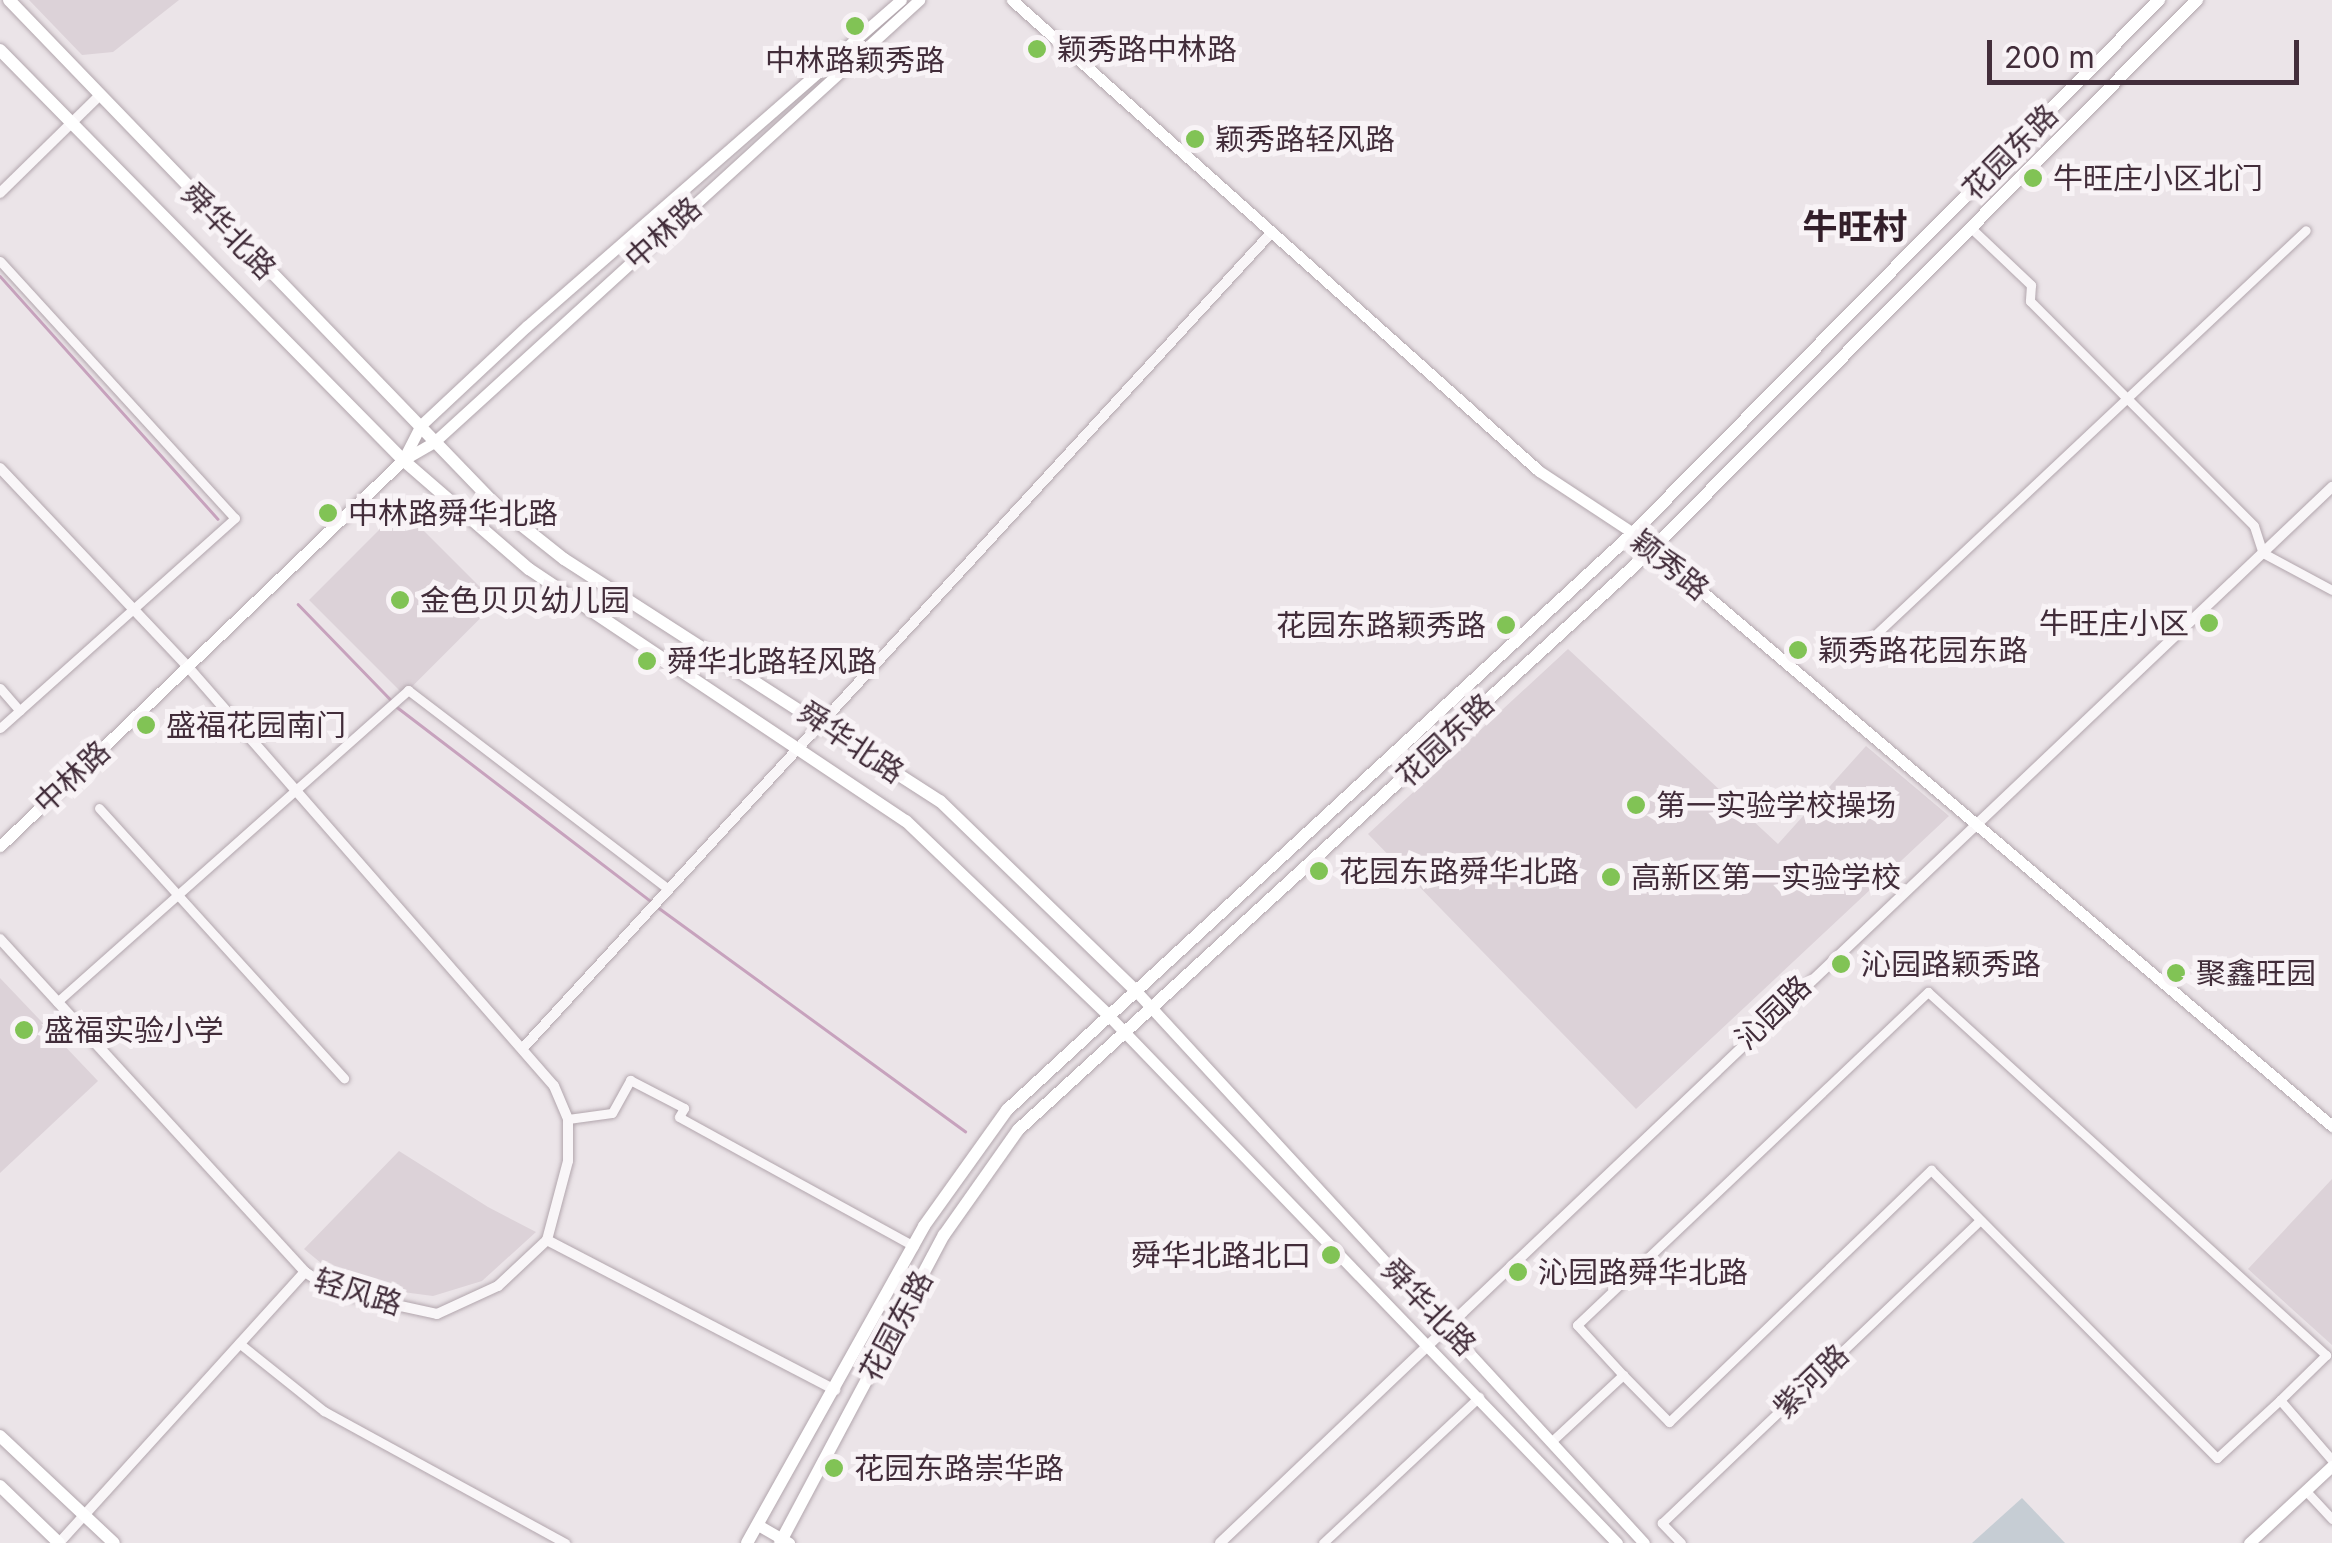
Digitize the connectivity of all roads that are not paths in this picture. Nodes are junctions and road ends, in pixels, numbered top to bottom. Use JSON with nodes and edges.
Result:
{"nodes":[{"id":1,"x":9,"y":0,"type":"edge"},
{"id":2,"x":901,"y":0,"type":"edge"},
{"id":3,"x":919,"y":0,"type":"edge"},
{"id":4,"x":1012,"y":0,"type":"edge"},
{"id":5,"x":2160,"y":0,"type":"edge"},
{"id":6,"x":2196,"y":0,"type":"edge"},
{"id":7,"x":0,"y":50,"type":"edge"},
{"id":8,"x":100,"y":95,"type":"junction"},
{"id":9,"x":70,"y":123,"type":"junction"},
{"id":10,"x":0,"y":192,"type":"edge"},
{"id":11,"x":1970,"y":228,"type":"junction"},
{"id":12,"x":2306,"y":230,"type":"dead end"},
{"id":13,"x":1272,"y":232,"type":"junction"},
{"id":14,"x":0,"y":261,"type":"edge"},
{"id":15,"x":2127,"y":398,"type":"junction"},
{"id":16,"x":420,"y":426,"type":"junction"},
{"id":17,"x":433,"y":444,"type":"junction"},
{"id":18,"x":404,"y":460,"type":"junction"},
{"id":19,"x":0,"y":468,"type":"edge"},
{"id":20,"x":2332,"y":487,"type":"edge"},
{"id":21,"x":1633,"y":534,"type":"junction"},
{"id":22,"x":1652,"y":549,"type":"junction"},
{"id":23,"x":2263,"y":553,"type":"junction"},
{"id":24,"x":2332,"y":590,"type":"edge"},
{"id":25,"x":131,"y":611,"type":"junction"},
{"id":26,"x":1859,"y":650,"type":"dead end"},
{"id":27,"x":188,"y":667,"type":"junction"},
{"id":28,"x":0,"y":688,"type":"edge"},
{"id":29,"x":20,"y":710,"type":"junction"},
{"id":30,"x":819,"y":719,"type":"junction"},
{"id":31,"x":0,"y":728,"type":"edge"},
{"id":32,"x":800,"y":746,"type":"junction"},
{"id":33,"x":294,"y":790,"type":"junction"},
{"id":34,"x":98,"y":808,"type":"dead end"},
{"id":35,"x":1974,"y":822,"type":"junction"},
{"id":36,"x":0,"y":846,"type":"edge"},
{"id":37,"x":668,"y":890,"type":"junction"},
{"id":38,"x":177,"y":895,"type":"junction"},
{"id":39,"x":0,"y":940,"type":"edge"},
{"id":40,"x":1136,"y":991,"type":"junction"},
{"id":41,"x":58,"y":1002,"type":"junction"},
{"id":42,"x":1154,"y":1011,"type":"junction"},
{"id":43,"x":1109,"y":1016,"type":"junction"},
{"id":44,"x":1127,"y":1034,"type":"junction"},
{"id":45,"x":523,"y":1048,"type":"junction"},
{"id":46,"x":344,"y":1078,"type":"dead end"},
{"id":47,"x":568,"y":1119,"type":"junction"},
{"id":48,"x":2332,"y":1126,"type":"edge"},
{"id":49,"x":1980,"y":1220,"type":"junction"},
{"id":50,"x":547,"y":1240,"type":"junction"},
{"id":51,"x":914,"y":1246,"type":"junction"},
{"id":52,"x":305,"y":1272,"type":"junction"},
{"id":53,"x":1449,"y":1325,"type":"junction"},
{"id":54,"x":239,"y":1342,"type":"junction"},
{"id":55,"x":1428,"y":1343,"type":"junction"},
{"id":56,"x":1623,"y":1375,"type":"junction"},
{"id":57,"x":835,"y":1390,"type":"junction"},
{"id":58,"x":1479,"y":1397,"type":"junction"},
{"id":59,"x":2280,"y":1400,"type":"junction"},
{"id":60,"x":0,"y":1436,"type":"edge"},
{"id":61,"x":1553,"y":1440,"type":"junction"},
{"id":62,"x":2332,"y":1463,"type":"edge"},
{"id":63,"x":0,"y":1486,"type":"edge"},
{"id":64,"x":2305,"y":1490,"type":"junction"},
{"id":65,"x":83,"y":1516,"type":"junction"},
{"id":66,"x":2332,"y":1519,"type":"edge"},
{"id":67,"x":758,"y":1525,"type":"junction"},
{"id":68,"x":784,"y":1541,"type":"edge"},
{"id":69,"x":749,"y":1542,"type":"edge"},
{"id":70,"x":59,"y":1543,"type":"edge"},
{"id":71,"x":114,"y":1543,"type":"edge"},
{"id":72,"x":565,"y":1543,"type":"edge"},
{"id":73,"x":1220,"y":1543,"type":"edge"},
{"id":74,"x":1324,"y":1543,"type":"edge"},
{"id":75,"x":1617,"y":1543,"type":"edge"},
{"id":76,"x":1644,"y":1543,"type":"edge"},
{"id":77,"x":1681,"y":1543,"type":"edge"},
{"id":78,"x":2249,"y":1543,"type":"edge"}],
"edges":[{"from":1,"to":8,"type":"main road","name":"舜华北路"},
{"from":2,"to":16,"type":"main road","name":"中林路"},
{"from":3,"to":17,"type":"main road","name":"中林路"},
{"from":4,"to":13,"type":"main road","name":"颖秀路"},
{"from":5,"to":21,"type":"main road","name":"花园东路"},
{"from":6,"to":11,"type":"main road","name":"花园东路"},
{"from":7,"to":9,"type":"main road","name":"舜华北路"},
{"from":8,"to":9,"type":"street"},
{"from":8,"to":16,"type":"main road","name":"舜华北路"},
{"from":9,"to":10,"type":"street"},
{"from":9,"to":18,"type":"main road","name":"舜华北路"},
{"from":11,"to":15,"type":"street"},
{"from":11,"to":22,"type":"main road","name":"花园东路"},
{"from":12,"to":15,"type":"street"},
{"from":13,"to":21,"type":"main road","name":"颖秀路"},
{"from":13,"to":30,"type":"street"},
{"from":14,"to":25,"type":"street"},
{"from":15,"to":23,"type":"street"},
{"from":15,"to":26,"type":"street"},
{"from":16,"to":17,"type":"main road","name":"舜华北路"},
{"from":16,"to":18,"type":"main road","name":"中林路"},
{"from":17,"to":18,"type":"main road","name":"中林路"},
{"from":17,"to":30,"type":"main road","name":"舜华北路"},
{"from":18,"to":27,"type":"main road","name":"中林路"},
{"from":18,"to":32,"type":"main road","name":"舜华北路"},
{"from":19,"to":25,"type":"street"},
{"from":20,"to":23,"type":"street","name":"沁园路"},
{"from":21,"to":22,"type":"main road","name":"颖秀路"},
{"from":21,"to":40,"type":"main road","name":"花园东路"},
{"from":22,"to":35,"type":"main road","name":"颖秀路"},
{"from":22,"to":42,"type":"main road","name":"花园东路"},
{"from":23,"to":24,"type":"street"},
{"from":23,"to":35,"type":"street","name":"沁园路"},
{"from":25,"to":27,"type":"street"},
{"from":25,"to":29,"type":"street"},
{"from":27,"to":33,"type":"street"},
{"from":27,"to":36,"type":"main road","name":"中林路"},
{"from":28,"to":29,"type":"street"},
{"from":29,"to":31,"type":"street"},
{"from":30,"to":32,"type":"street"},
{"from":30,"to":40,"type":"main road","name":"舜华北路"},
{"from":32,"to":37,"type":"street"},
{"from":32,"to":43,"type":"main road","name":"舜华北路"},
{"from":33,"to":37,"type":"street"},
{"from":33,"to":38,"type":"street"},
{"from":33,"to":45,"type":"street"},
{"from":34,"to":38,"type":"street"},
{"from":35,"to":48,"type":"main road","name":"颖秀路"},
{"from":35,"to":53,"type":"street","name":"沁园路"},
{"from":37,"to":45,"type":"street"},
{"from":38,"to":41,"type":"street"},
{"from":38,"to":46,"type":"street"},
{"from":39,"to":41,"type":"street"},
{"from":40,"to":42,"type":"main road","name":"舜华北路"},
{"from":40,"to":43,"type":"main road","name":"花园东路"},
{"from":41,"to":52,"type":"street"},
{"from":42,"to":44,"type":"main road","name":"花园东路"},
{"from":42,"to":53,"type":"main road","name":"舜华北路"},
{"from":43,"to":44,"type":"main road","name":"舜华北路"},
{"from":43,"to":51,"type":"main road","name":"花园东路"},
{"from":44,"to":55,"type":"main road","name":"舜华北路"},
{"from":44,"to":68,"type":"main road","name":"花园东路"},
{"from":45,"to":47,"type":"street"},
{"from":47,"to":50,"type":"street"},
{"from":47,"to":51,"type":"street"},
{"from":49,"to":56,"type":"street"},
{"from":49,"to":59,"type":"street"},
{"from":49,"to":77,"type":"street","name":"紫河路"},
{"from":50,"to":52,"type":"street","name":"轻风路"},
{"from":50,"to":57,"type":"street"},
{"from":51,"to":57,"type":"main road","name":"花园东路"},
{"from":52,"to":54,"type":"street","name":"轻风路"},
{"from":53,"to":55,"type":"street","name":"沁园路"},
{"from":53,"to":61,"type":"main road","name":"舜华北路"},
{"from":54,"to":65,"type":"street","name":"轻风路"},
{"from":54,"to":72,"type":"street"},
{"from":55,"to":58,"type":"main road","name":"舜华北路"},
{"from":55,"to":73,"type":"street","name":"沁园路"},
{"from":56,"to":59,"type":"street"},
{"from":56,"to":61,"type":"street"},
{"from":57,"to":67,"type":"main road","name":"花园东路"},
{"from":58,"to":74,"type":"street"},
{"from":58,"to":75,"type":"main road","name":"舜华北路"},
{"from":59,"to":62,"type":"street"},
{"from":60,"to":65,"type":"main road"},
{"from":61,"to":76,"type":"main road","name":"舜华北路"},
{"from":62,"to":64,"type":"main road"},
{"from":63,"to":70,"type":"main road"},
{"from":64,"to":66,"type":"street"},
{"from":64,"to":78,"type":"main road"},
{"from":65,"to":70,"type":"street","name":"轻风路"},
{"from":65,"to":71,"type":"main road"},
{"from":67,"to":68,"type":"main road"},
{"from":67,"to":69,"type":"main road","name":"花园东路"}]}
